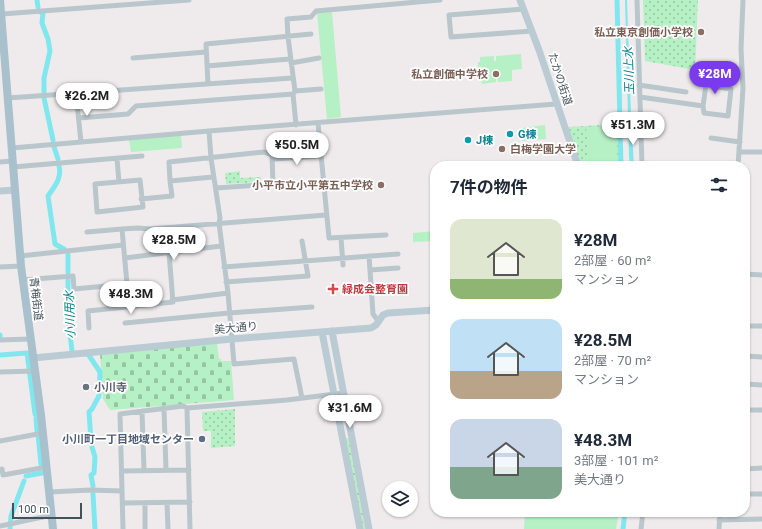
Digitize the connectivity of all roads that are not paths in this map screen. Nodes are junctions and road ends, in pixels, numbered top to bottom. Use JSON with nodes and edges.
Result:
{"nodes":[{"id":1,"x":0,"y":0,"type":"edge"},
{"id":2,"x":189,"y":0,"type":"edge"},
{"id":3,"x":440,"y":0,"type":"edge"},
{"id":4,"x":520,"y":0,"type":"edge"},
{"id":5,"x":637,"y":0,"type":"edge"},
{"id":6,"x":743,"y":0,"type":"edge"},
{"id":7,"x":524,"y":10,"type":"junction"},
{"id":8,"x":1,"y":17,"type":"edge"},
{"id":9,"x":532,"y":31,"type":"junction"},
{"id":10,"x":311,"y":34,"type":"dead end"},
{"id":11,"x":288,"y":36,"type":"junction"},
{"id":12,"x":206,"y":52,"type":"junction"},
{"id":13,"x":2,"y":55,"type":"edge"},
{"id":14,"x":133,"y":58,"type":"dead end"},
{"id":15,"x":319,"y":58,"type":"dead end"},
{"id":16,"x":291,"y":61,"type":"junction"},
{"id":17,"x":207,"y":66,"type":"junction"},
{"id":18,"x":292,"y":78,"type":"junction"},
{"id":19,"x":208,"y":84,"type":"junction"},
{"id":20,"x":640,"y":85,"type":"junction"},
{"id":21,"x":321,"y":89,"type":"dead end"},
{"id":22,"x":686,"y":92,"type":"dead end"},
{"id":23,"x":294,"y":93,"type":"junction"},
{"id":24,"x":76,"y":94,"type":"junction"},
{"id":25,"x":640,"y":97,"type":"junction"},
{"id":26,"x":8,"y":98,"type":"junction"},
{"id":27,"x":556,"y":104,"type":"junction"},
{"id":28,"x":704,"y":106,"type":"junction"},
{"id":29,"x":79,"y":118,"type":"junction"},
{"id":30,"x":318,"y":123,"type":"junction"},
{"id":31,"x":296,"y":125,"type":"junction"},
{"id":32,"x":209,"y":131,"type":"junction"},
{"id":33,"x":711,"y":138,"type":"dead end"},
{"id":34,"x":81,"y":142,"type":"junction"},
{"id":35,"x":740,"y":142,"type":"junction"},
{"id":36,"x":12,"y":148,"type":"junction"},
{"id":37,"x":740,"y":152,"type":"junction"},
{"id":38,"x":762,"y":152,"type":"edge"},
{"id":39,"x":142,"y":156,"type":"dead end"},
{"id":40,"x":321,"y":156,"type":"junction"},
{"id":41,"x":211,"y":158,"type":"junction"},
{"id":42,"x":117,"y":159,"type":"junction"},
{"id":43,"x":273,"y":159,"type":"junction"},
{"id":44,"x":576,"y":161,"type":"edge"},
{"id":45,"x":642,"y":161,"type":"edge"},
{"id":46,"x":739,"y":161,"type":"edge"},
{"id":47,"x":0,"y":162,"type":"edge"},
{"id":48,"x":13,"y":164,"type":"junction"},
{"id":49,"x":213,"y":178,"type":"junction"},
{"id":50,"x":170,"y":181,"type":"junction"},
{"id":51,"x":119,"y":182,"type":"junction"},
{"id":52,"x":216,"y":188,"type":"junction"},
{"id":53,"x":15,"y":190,"type":"junction"},
{"id":54,"x":0,"y":191,"type":"edge"},
{"id":55,"x":141,"y":199,"type":"junction"},
{"id":56,"x":326,"y":215,"type":"junction"},
{"id":57,"x":219,"y":223,"type":"junction"},
{"id":58,"x":122,"y":229,"type":"junction"},
{"id":59,"x":88,"y":232,"type":"dead end"},
{"id":60,"x":386,"y":235,"type":"dead end"},
{"id":61,"x":341,"y":238,"type":"junction"},
{"id":62,"x":302,"y":241,"type":"dead end"},
{"id":63,"x":123,"y":245,"type":"junction"},
{"id":64,"x":221,"y":246,"type":"junction"},
{"id":65,"x":169,"y":253,"type":"junction"},
{"id":66,"x":398,"y":254,"type":"dead end"},
{"id":67,"x":20,"y":256,"type":"junction"},
{"id":68,"x":369,"y":256,"type":"junction"},
{"id":69,"x":125,"y":258,"type":"junction"},
{"id":70,"x":343,"y":258,"type":"junction"},
{"id":71,"x":304,"y":260,"type":"junction"},
{"id":72,"x":343,"y":265,"type":"dead end"},
{"id":73,"x":21,"y":266,"type":"junction"},
{"id":74,"x":224,"y":266,"type":"junction"},
{"id":75,"x":0,"y":268,"type":"edge"},
{"id":76,"x":398,"y":268,"type":"dead end"},
{"id":77,"x":370,"y":270,"type":"junction"},
{"id":78,"x":750,"y":274,"type":"edge"},
{"id":79,"x":762,"y":275,"type":"edge"},
{"id":80,"x":22,"y":280,"type":"junction"},
{"id":81,"x":226,"y":282,"type":"junction"},
{"id":82,"x":127,"y":284,"type":"dead end"},
{"id":83,"x":106,"y":286,"type":"dead end"},
{"id":84,"x":228,"y":293,"type":"junction"},
{"id":85,"x":172,"y":300,"type":"junction"},
{"id":86,"x":312,"y":307,"type":"dead end"},
{"id":87,"x":430,"y":310,"type":"edge"},
{"id":88,"x":229,"y":313,"type":"junction"},
{"id":89,"x":379,"y":322,"type":"junction"},
{"id":90,"x":125,"y":323,"type":"dead end"},
{"id":91,"x":750,"y":326,"type":"edge"},
{"id":92,"x":762,"y":326,"type":"edge"},
{"id":93,"x":89,"y":328,"type":"dead end"},
{"id":94,"x":332,"y":331,"type":"junction"},
{"id":95,"x":322,"y":332,"type":"junction"},
{"id":96,"x":30,"y":339,"type":"junction"},
{"id":97,"x":232,"y":339,"type":"junction"},
{"id":98,"x":1,"y":340,"type":"edge"},
{"id":99,"x":750,"y":356,"type":"edge"},
{"id":100,"x":762,"y":357,"type":"edge"},
{"id":101,"x":33,"y":358,"type":"junction"},
{"id":102,"x":31,"y":371,"type":"junction"},
{"id":103,"x":0,"y":372,"type":"edge"},
{"id":104,"x":750,"y":384,"type":"edge"},
{"id":105,"x":762,"y":384,"type":"edge"},
{"id":106,"x":343,"y":393,"type":"junction"},
{"id":107,"x":334,"y":394,"type":"junction"},
{"id":108,"x":302,"y":398,"type":"junction"},
{"id":109,"x":187,"y":408,"type":"junction"},
{"id":110,"x":164,"y":409,"type":"junction"},
{"id":111,"x":750,"y":410,"type":"edge"},
{"id":112,"x":762,"y":410,"type":"edge"},
{"id":113,"x":142,"y":411,"type":"junction"},
{"id":114,"x":43,"y":433,"type":"junction"},
{"id":115,"x":0,"y":441,"type":"edge"},
{"id":116,"x":47,"y":467,"type":"junction"},
{"id":117,"x":762,"y":468,"type":"edge"},
{"id":118,"x":750,"y":469,"type":"edge"},
{"id":119,"x":0,"y":470,"type":"edge"},
{"id":120,"x":144,"y":470,"type":"junction"},
{"id":121,"x":166,"y":470,"type":"junction"},
{"id":122,"x":189,"y":470,"type":"junction"},
{"id":123,"x":122,"y":471,"type":"junction"},
{"id":124,"x":122,"y":491,"type":"junction"},
{"id":125,"x":50,"y":492,"type":"junction"},
{"id":126,"x":750,"y":494,"type":"edge"},
{"id":127,"x":762,"y":494,"type":"edge"},
{"id":128,"x":123,"y":502,"type":"junction"},
{"id":129,"x":167,"y":502,"type":"junction"},
{"id":130,"x":190,"y":502,"type":"junction"},
{"id":131,"x":145,"y":503,"type":"junction"},
{"id":132,"x":52,"y":515,"type":"junction"},
{"id":133,"x":642,"y":517,"type":"edge"},
{"id":134,"x":719,"y":517,"type":"edge"},
{"id":135,"x":762,"y":519,"type":"edge"},
{"id":136,"x":719,"y":520,"type":"junction"},
{"id":137,"x":0,"y":526,"type":"edge"},
{"id":138,"x":53,"y":529,"type":"edge"},
{"id":139,"x":123,"y":529,"type":"edge"},
{"id":140,"x":146,"y":529,"type":"edge"},
{"id":141,"x":168,"y":529,"type":"edge"},
{"id":142,"x":190,"y":529,"type":"edge"},
{"id":143,"x":360,"y":529,"type":"edge"},
{"id":144,"x":369,"y":529,"type":"edge"},
{"id":145,"x":641,"y":529,"type":"edge"},
{"id":146,"x":719,"y":529,"type":"edge"}],
"edges":[{"from":1,"to":8,"type":"main road","name":"青梅街道"},
{"from":2,"to":8,"type":"street"},
{"from":3,"to":11,"type":"street"},
{"from":4,"to":7,"type":"street","name":"たかの街道"},
{"from":5,"to":20,"type":"street"},
{"from":6,"to":35,"type":"street"},
{"from":7,"to":9,"type":"street","name":"たかの街道"},
{"from":7,"to":9,"type":"street"},
{"from":8,"to":13,"type":"main road","name":"青梅街道"},
{"from":9,"to":27,"type":"street","name":"たかの街道"},
{"from":10,"to":11,"type":"street"},
{"from":11,"to":12,"type":"street"},
{"from":11,"to":16,"type":"street"},
{"from":12,"to":14,"type":"street"},
{"from":12,"to":17,"type":"street"},
{"from":13,"to":26,"type":"main road","name":"青梅街道"},
{"from":15,"to":16,"type":"street"},
{"from":16,"to":17,"type":"street"},
{"from":16,"to":18,"type":"street"},
{"from":17,"to":19,"type":"street"},
{"from":18,"to":19,"type":"street"},
{"from":18,"to":23,"type":"street"},
{"from":19,"to":24,"type":"street"},
{"from":20,"to":22,"type":"street"},
{"from":20,"to":25,"type":"street"},
{"from":21,"to":23,"type":"street"},
{"from":23,"to":29,"type":"street"},
{"from":23,"to":31,"type":"street"},
{"from":24,"to":26,"type":"street"},
{"from":24,"to":29,"type":"street"},
{"from":25,"to":28,"type":"street"},
{"from":25,"to":45,"type":"street"},
{"from":26,"to":36,"type":"main road","name":"青梅街道"},
{"from":27,"to":30,"type":"street"},
{"from":27,"to":44,"type":"street","name":"たかの街道"},
{"from":28,"to":28,"type":"street"},
{"from":29,"to":34,"type":"street"},
{"from":30,"to":31,"type":"street"},
{"from":30,"to":40,"type":"street"},
{"from":31,"to":32,"type":"street"},
{"from":32,"to":34,"type":"street"},
{"from":32,"to":41,"type":"street"},
{"from":33,"to":35,"type":"street"},
{"from":34,"to":36,"type":"street"},
{"from":35,"to":37,"type":"street"},
{"from":36,"to":48,"type":"main road","name":"青梅街道"},
{"from":37,"to":38,"type":"street"},
{"from":37,"to":46,"type":"street"},
{"from":39,"to":42,"type":"street"},
{"from":40,"to":43,"type":"street"},
{"from":40,"to":56,"type":"street"},
{"from":41,"to":43,"type":"street"},
{"from":41,"to":49,"type":"street"},
{"from":41,"to":50,"type":"street"},
{"from":42,"to":48,"type":"street"},
{"from":42,"to":51,"type":"street"},
{"from":43,"to":52,"type":"street"},
{"from":47,"to":48,"type":"street"},
{"from":48,"to":53,"type":"main road","name":"青梅街道"},
{"from":49,"to":50,"type":"street"},
{"from":49,"to":52,"type":"street"},
{"from":50,"to":55,"type":"street"},
{"from":51,"to":55,"type":"street"},
{"from":51,"to":55,"type":"street"},
{"from":52,"to":57,"type":"street"},
{"from":53,"to":54,"type":"street"},
{"from":53,"to":67,"type":"main road","name":"青梅街道"},
{"from":56,"to":57,"type":"street"},
{"from":56,"to":61,"type":"street"},
{"from":57,"to":58,"type":"street"},
{"from":57,"to":64,"type":"street"},
{"from":58,"to":59,"type":"street"},
{"from":58,"to":63,"type":"street"},
{"from":60,"to":61,"type":"street"},
{"from":61,"to":70,"type":"street"},
{"from":62,"to":71,"type":"street"},
{"from":63,"to":67,"type":"street"},
{"from":63,"to":69,"type":"street"},
{"from":64,"to":65,"type":"street"},
{"from":64,"to":74,"type":"street"},
{"from":65,"to":69,"type":"street"},
{"from":65,"to":85,"type":"street"},
{"from":66,"to":68,"type":"street"},
{"from":67,"to":73,"type":"main road","name":"青梅街道"},
{"from":68,"to":70,"type":"street"},
{"from":68,"to":77,"type":"street"},
{"from":69,"to":82,"type":"street"},
{"from":70,"to":71,"type":"street"},
{"from":70,"to":72,"type":"street"},
{"from":71,"to":74,"type":"street"},
{"from":71,"to":81,"type":"street"},
{"from":73,"to":75,"type":"street"},
{"from":73,"to":80,"type":"main road","name":"青梅街道"},
{"from":74,"to":81,"type":"street"},
{"from":76,"to":77,"type":"street"},
{"from":77,"to":89,"type":"street"},
{"from":78,"to":79,"type":"street"},
{"from":80,"to":83,"type":"street"},
{"from":80,"to":96,"type":"main road","name":"青梅街道"},
{"from":81,"to":84,"type":"street"},
{"from":84,"to":85,"type":"street"},
{"from":84,"to":88,"type":"street"},
{"from":85,"to":93,"type":"street"},
{"from":86,"to":88,"type":"street"},
{"from":87,"to":89,"type":"street","name":"美大通り"},
{"from":88,"to":90,"type":"street"},
{"from":88,"to":97,"type":"street"},
{"from":89,"to":94,"type":"street","name":"美大通り"},
{"from":91,"to":92,"type":"street"},
{"from":94,"to":95,"type":"street","name":"美大通り"},
{"from":94,"to":106,"type":"street"},
{"from":95,"to":97,"type":"street","name":"美大通り"},
{"from":95,"to":107,"type":"street"},
{"from":96,"to":98,"type":"street"},
{"from":96,"to":101,"type":"main road","name":"青梅街道"},
{"from":97,"to":101,"type":"street","name":"美大通り"},
{"from":97,"to":108,"type":"street"},
{"from":99,"to":100,"type":"street"},
{"from":101,"to":102,"type":"main road","name":"青梅街道"},
{"from":102,"to":103,"type":"street"},
{"from":102,"to":114,"type":"main road","name":"青梅街道"},
{"from":104,"to":105,"type":"street"},
{"from":106,"to":107,"type":"street"},
{"from":106,"to":144,"type":"street"},
{"from":107,"to":108,"type":"street"},
{"from":107,"to":143,"type":"street"},
{"from":108,"to":109,"type":"street"},
{"from":109,"to":110,"type":"street"},
{"from":109,"to":122,"type":"street"},
{"from":110,"to":113,"type":"street"},
{"from":110,"to":121,"type":"street"},
{"from":111,"to":112,"type":"street"},
{"from":113,"to":120,"type":"street"},
{"from":113,"to":123,"type":"street"},
{"from":114,"to":115,"type":"street"},
{"from":114,"to":116,"type":"main road","name":"青梅街道"},
{"from":116,"to":119,"type":"street"},
{"from":116,"to":125,"type":"main road","name":"青梅街道"},
{"from":117,"to":118,"type":"street"},
{"from":120,"to":121,"type":"street"},
{"from":120,"to":123,"type":"street"},
{"from":121,"to":122,"type":"street"},
{"from":122,"to":130,"type":"street"},
{"from":123,"to":124,"type":"street"},
{"from":124,"to":125,"type":"street"},
{"from":124,"to":128,"type":"street"},
{"from":125,"to":132,"type":"main road","name":"青梅街道"},
{"from":126,"to":127,"type":"street"},
{"from":128,"to":131,"type":"street"},
{"from":128,"to":139,"type":"street"},
{"from":129,"to":130,"type":"street"},
{"from":129,"to":131,"type":"street"},
{"from":129,"to":141,"type":"street"},
{"from":130,"to":142,"type":"street"},
{"from":131,"to":140,"type":"street"},
{"from":132,"to":137,"type":"street"},
{"from":132,"to":138,"type":"main road","name":"青梅街道"},
{"from":133,"to":145,"type":"street"},
{"from":134,"to":136,"type":"street"},
{"from":135,"to":136,"type":"street"},
{"from":136,"to":146,"type":"street"}]}
